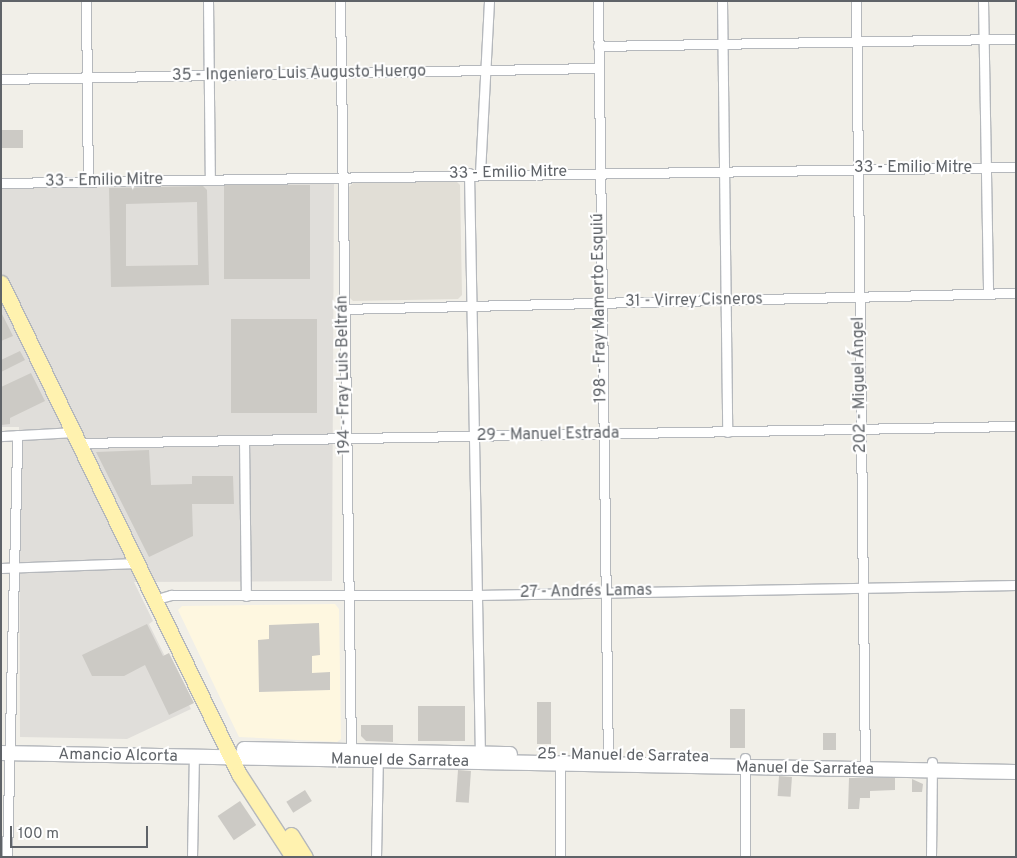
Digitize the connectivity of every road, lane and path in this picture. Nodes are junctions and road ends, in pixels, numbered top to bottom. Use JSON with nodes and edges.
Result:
{"nodes":[{"id":1,"x":86,"y":1,"type":"edge"},
{"id":2,"x":208,"y":1,"type":"edge"},
{"id":3,"x":340,"y":1,"type":"edge"},
{"id":4,"x":489,"y":1,"type":"edge"},
{"id":5,"x":598,"y":1,"type":"edge"},
{"id":6,"x":722,"y":1,"type":"edge"},
{"id":7,"x":856,"y":1,"type":"edge"},
{"id":8,"x":983,"y":1,"type":"edge"},
{"id":9,"x":1016,"y":39,"type":"edge"},
{"id":10,"x":983,"y":40,"type":"junction"},
{"id":11,"x":856,"y":42,"type":"junction"},
{"id":12,"x":598,"y":46,"type":"junction"},
{"id":13,"x":722,"y":46,"type":"junction"},
{"id":14,"x":597,"y":68,"type":"junction"},
{"id":15,"x":486,"y":72,"type":"junction"},
{"id":16,"x":340,"y":73,"type":"junction"},
{"id":17,"x":209,"y":74,"type":"junction"},
{"id":18,"x":86,"y":77,"type":"junction"},
{"id":19,"x":1,"y":79,"type":"edge"},
{"id":20,"x":1016,"y":167,"type":"edge"},
{"id":21,"x":858,"y":168,"type":"junction"},
{"id":22,"x":986,"y":168,"type":"junction"},
{"id":23,"x":725,"y":171,"type":"junction"},
{"id":24,"x":598,"y":172,"type":"junction"},
{"id":25,"x":469,"y":173,"type":"junction"},
{"id":26,"x":480,"y":173,"type":"junction"},
{"id":27,"x":339,"y":176,"type":"junction"},
{"id":28,"x":210,"y":178,"type":"junction"},
{"id":29,"x":88,"y":181,"type":"junction"},
{"id":30,"x":1,"y":183,"type":"edge"},
{"id":31,"x":1,"y":283,"type":"edge"},
{"id":32,"x":1016,"y":293,"type":"edge"},
{"id":33,"x":988,"y":294,"type":"junction"},
{"id":34,"x":858,"y":298,"type":"junction"},
{"id":35,"x":726,"y":300,"type":"junction"},
{"id":36,"x":600,"y":303,"type":"junction"},
{"id":37,"x":342,"y":308,"type":"junction"},
{"id":38,"x":472,"y":308,"type":"junction"},
{"id":39,"x":1016,"y":426,"type":"edge"},
{"id":40,"x":860,"y":430,"type":"junction"},
{"id":41,"x":727,"y":432,"type":"junction"},
{"id":42,"x":602,"y":434,"type":"junction"},
{"id":43,"x":1,"y":436,"type":"edge"},
{"id":44,"x":17,"y":436,"type":"junction"},
{"id":45,"x":472,"y":437,"type":"junction"},
{"id":46,"x":78,"y":438,"type":"junction"},
{"id":47,"x":346,"y":439,"type":"junction"},
{"id":48,"x":244,"y":440,"type":"junction"},
{"id":49,"x":138,"y":563,"type":"junction"},
{"id":50,"x":1,"y":568,"type":"edge"},
{"id":51,"x":15,"y":568,"type":"junction"},
{"id":52,"x":862,"y":585,"type":"junction"},
{"id":53,"x":1016,"y":585,"type":"edge"},
{"id":54,"x":606,"y":592,"type":"junction"},
{"id":55,"x":478,"y":595,"type":"junction"},
{"id":56,"x":246,"y":596,"type":"junction"},
{"id":57,"x":349,"y":596,"type":"junction"},
{"id":58,"x":157,"y":599,"type":"junction"},
{"id":59,"x":6,"y":749,"type":"edge"},
{"id":60,"x":351,"y":750,"type":"junction"},
{"id":61,"x":232,"y":753,"type":"junction"},
{"id":62,"x":378,"y":755,"type":"junction"},
{"id":63,"x":194,"y":757,"type":"junction"},
{"id":64,"x":480,"y":758,"type":"junction"},
{"id":65,"x":608,"y":760,"type":"junction"},
{"id":66,"x":745,"y":763,"type":"junction"},
{"id":67,"x":1016,"y":763,"type":"edge"},
{"id":68,"x":560,"y":764,"type":"junction"},
{"id":69,"x":865,"y":765,"type":"junction"},
{"id":70,"x":932,"y":766,"type":"junction"},
{"id":71,"x":1016,"y":772,"type":"edge"},
{"id":72,"x":7,"y":857,"type":"edge"},
{"id":73,"x":192,"y":857,"type":"edge"},
{"id":74,"x":293,"y":857,"type":"edge"},
{"id":75,"x":305,"y":857,"type":"edge"},
{"id":76,"x":376,"y":857,"type":"edge"},
{"id":77,"x":560,"y":857,"type":"edge"},
{"id":78,"x":745,"y":857,"type":"edge"},
{"id":79,"x":931,"y":857,"type":"edge"}],
"edges":[{"from":1,"to":18,"type":"street"},
{"from":2,"to":17,"type":"street"},
{"from":3,"to":16,"type":"street","name":"194 - Fray Luis Beltrán"},
{"from":4,"to":15,"type":"street"},
{"from":5,"to":12,"type":"street","name":"198 - Fray Mamerto Esquiú"},
{"from":6,"to":13,"type":"street"},
{"from":7,"to":11,"type":"street","name":"202 - Miguel Ángel"},
{"from":8,"to":10,"type":"street"},
{"from":9,"to":10,"type":"street"},
{"from":10,"to":11,"type":"street"},
{"from":10,"to":22,"type":"street"},
{"from":11,"to":13,"type":"street"},
{"from":11,"to":21,"type":"street","name":"202 - Miguel Ángel"},
{"from":12,"to":13,"type":"street"},
{"from":12,"to":14,"type":"street","name":"198 - Fray Mamerto Esquiú"},
{"from":13,"to":23,"type":"street"},
{"from":14,"to":15,"type":"street","name":"35 - Ingeniero Luis Augusto Huergo"},
{"from":14,"to":24,"type":"street","name":"198 - Fray Mamerto Esquiú"},
{"from":15,"to":16,"type":"street","name":"35 - Ingeniero Luis Augusto Huergo"},
{"from":15,"to":26,"type":"street"},
{"from":16,"to":17,"type":"street","name":"35 - Ingeniero Luis Augusto Huergo"},
{"from":16,"to":27,"type":"street","name":"194 - Fray Luis Beltrán"},
{"from":17,"to":18,"type":"street","name":"35 - Ingeniero Luis Augusto Huergo"},
{"from":17,"to":28,"type":"street"},
{"from":18,"to":19,"type":"street","name":"35 - Ingeniero Luis Augusto Huergo"},
{"from":18,"to":29,"type":"street"},
{"from":20,"to":22,"type":"street","name":"33 - Emilio Mitre"},
{"from":21,"to":22,"type":"street","name":"33 - Emilio Mitre"},
{"from":21,"to":23,"type":"street","name":"33 - Emilio Mitre"},
{"from":21,"to":34,"type":"street","name":"202 - Miguel Ángel"},
{"from":22,"to":33,"type":"street"},
{"from":23,"to":24,"type":"street","name":"33 - Emilio Mitre"},
{"from":23,"to":35,"type":"street"},
{"from":24,"to":26,"type":"street","name":"33 - Emilio Mitre"},
{"from":24,"to":36,"type":"street","name":"198 - Fray Mamerto Esquiú"},
{"from":25,"to":26,"type":"street","name":"33 - Emilio Mitre"},
{"from":25,"to":27,"type":"street","name":"33 - Emilio Mitre"},
{"from":25,"to":38,"type":"street"},
{"from":27,"to":28,"type":"street","name":"33 - Emilio Mitre"},
{"from":27,"to":37,"type":"street","name":"194 - Fray Luis Beltrán"},
{"from":28,"to":29,"type":"street","name":"33 - Emilio Mitre"},
{"from":29,"to":30,"type":"street","name":"33 - Emilio Mitre"},
{"from":31,"to":46,"type":"main road"},
{"from":32,"to":33,"type":"street","name":"31 - Virrey Cisneros"},
{"from":33,"to":34,"type":"street","name":"31 - Virrey Cisneros"},
{"from":34,"to":35,"type":"street","name":"31 - Virrey Cisneros"},
{"from":34,"to":40,"type":"street","name":"202 - Miguel Ángel"},
{"from":35,"to":36,"type":"street","name":"31 - Virrey Cisneros"},
{"from":35,"to":41,"type":"street"},
{"from":36,"to":38,"type":"street","name":"31 - Virrey Cisneros"},
{"from":36,"to":42,"type":"street","name":"198 - Fray Mamerto Esquiú"},
{"from":37,"to":38,"type":"street","name":"31 - Virrey Cisneros"},
{"from":37,"to":47,"type":"street","name":"194 - Fray Luis Beltrán"},
{"from":38,"to":45,"type":"street"},
{"from":39,"to":40,"type":"street","name":"29 - Manuel Estrada"},
{"from":40,"to":41,"type":"street","name":"29 - Manuel Estrada"},
{"from":40,"to":52,"type":"street","name":"202 - Miguel Ángel"},
{"from":41,"to":42,"type":"street","name":"29 - Manuel Estrada"},
{"from":42,"to":45,"type":"street","name":"29 - Manuel Estrada"},
{"from":42,"to":54,"type":"street","name":"198 - Fray Mamerto Esquiú"},
{"from":43,"to":44,"type":"street","name":"29 - Manuel Estrada"},
{"from":44,"to":46,"type":"street","name":"29 - Manuel Estrada"},
{"from":44,"to":51,"type":"street"},
{"from":45,"to":47,"type":"street","name":"29 - Manuel Estrada"},
{"from":45,"to":55,"type":"street"},
{"from":46,"to":48,"type":"street","name":"29 - Manuel Estrada"},
{"from":46,"to":49,"type":"main road"},
{"from":47,"to":48,"type":"street","name":"29 - Manuel Estrada"},
{"from":47,"to":57,"type":"street","name":"194 - Fray Luis Beltrán"},
{"from":48,"to":56,"type":"street"},
{"from":49,"to":51,"type":"street"},
{"from":49,"to":58,"type":"main road"},
{"from":50,"to":51,"type":"street"},
{"from":51,"to":59,"type":"street"},
{"from":52,"to":53,"type":"street","name":"27 - Andrés Lamas"},
{"from":52,"to":54,"type":"street","name":"27 - Andrés Lamas"},
{"from":52,"to":69,"type":"street","name":"202 - Miguel Ángel"},
{"from":54,"to":55,"type":"street","name":"27 - Andrés Lamas"},
{"from":54,"to":65,"type":"street","name":"198 - Fray Mamerto Esquiú"},
{"from":55,"to":57,"type":"street","name":"27 - Andrés Lamas"},
{"from":55,"to":64,"type":"street"},
{"from":56,"to":57,"type":"street","name":"27 - Andrés Lamas"},
{"from":56,"to":58,"type":"street","name":"27 - Andrés Lamas"},
{"from":57,"to":60,"type":"street","name":"194 - Fray Luis Beltrán"},
{"from":58,"to":61,"type":"main road"},
{"from":59,"to":61,"type":"main road"},
{"from":59,"to":63,"type":"main road","name":"Amancio Alcorta"},
{"from":59,"to":72,"type":"street"},
{"from":60,"to":61,"type":"main road"},
{"from":60,"to":62,"type":"main road"},
{"from":61,"to":62,"type":"main road","name":"Manuel de Sarratea"},
{"from":61,"to":63,"type":"main road","name":"Amancio Alcorta"},
{"from":61,"to":74,"type":"main road"},
{"from":61,"to":75,"type":"main road"},
{"from":62,"to":64,"type":"main road","name":"Manuel de Sarratea"},
{"from":62,"to":76,"type":"street"},
{"from":63,"to":73,"type":"street"},
{"from":64,"to":65,"type":"main road","name":"25 - Manuel de Sarratea"},
{"from":64,"to":68,"type":"main road","name":"Manuel de Sarratea"},
{"from":65,"to":66,"type":"main road","name":"Manuel de Sarratea"},
{"from":65,"to":68,"type":"main road","name":"Manuel de Sarratea"},
{"from":66,"to":69,"type":"main road","name":"Manuel de Sarratea"},
{"from":66,"to":78,"type":"street"},
{"from":67,"to":70,"type":"main road"},
{"from":68,"to":77,"type":"street"},
{"from":69,"to":70,"type":"main road","name":"Manuel de Sarratea"},
{"from":70,"to":71,"type":"main road","name":"Manuel de Sarratea"},
{"from":70,"to":79,"type":"street"}]}
